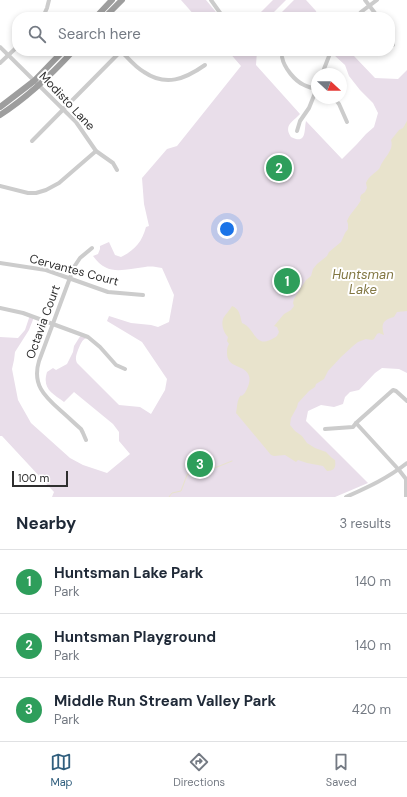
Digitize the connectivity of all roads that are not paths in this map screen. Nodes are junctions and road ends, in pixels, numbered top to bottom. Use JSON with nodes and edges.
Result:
{"nodes":[{"id":1,"x":49,"y":0,"type":"edge"},
{"id":2,"x":112,"y":0,"type":"edge"},
{"id":3,"x":122,"y":0,"type":"edge"},
{"id":4,"x":211,"y":0,"type":"edge"},
{"id":5,"x":365,"y":0,"type":"edge"},
{"id":6,"x":377,"y":0,"type":"edge"},
{"id":7,"x":369,"y":6,"type":"junction"},
{"id":8,"x":45,"y":12,"type":"edge"},
{"id":9,"x":101,"y":12,"type":"edge"},
{"id":10,"x":110,"y":12,"type":"edge"},
{"id":11,"x":220,"y":12,"type":"edge"},
{"id":12,"x":362,"y":12,"type":"edge"},
{"id":13,"x":374,"y":12,"type":"edge"},
{"id":14,"x":0,"y":47,"type":"edge"},
{"id":15,"x":12,"y":52,"type":"edge"},
{"id":16,"x":8,"y":56,"type":"junction"},
{"id":17,"x":58,"y":56,"type":"edge"},
{"id":18,"x":68,"y":56,"type":"edge"},
{"id":19,"x":116,"y":56,"type":"edge"},
{"id":20,"x":126,"y":56,"type":"edge"},
{"id":21,"x":329,"y":56,"type":"edge"},
{"id":22,"x":282,"y":58,"type":"dead end"},
{"id":23,"x":0,"y":63,"type":"edge"},
{"id":24,"x":205,"y":65,"type":"dead end"},
{"id":25,"x":324,"y":68,"type":"edge"},
{"id":26,"x":34,"y":81,"type":"junction"},
{"id":27,"x":39,"y":86,"type":"junction"},
{"id":28,"x":311,"y":87,"type":"edge"},
{"id":29,"x":311,"y":103,"type":"edge"},
{"id":30,"x":339,"y":104,"type":"edge"},
{"id":31,"x":0,"y":107,"type":"edge"},
{"id":32,"x":63,"y":109,"type":"junction"},
{"id":33,"x":0,"y":115,"type":"edge"},
{"id":34,"x":347,"y":122,"type":"dead end"},
{"id":35,"x":298,"y":130,"type":"dead end"},
{"id":36,"x":32,"y":141,"type":"dead end"},
{"id":37,"x":96,"y":151,"type":"junction"},
{"id":38,"x":117,"y":170,"type":"dead end"},
{"id":39,"x":0,"y":186,"type":"edge"},
{"id":40,"x":92,"y":248,"type":"dead end"},
{"id":41,"x":0,"y":263,"type":"edge"},
{"id":42,"x":70,"y":279,"type":"junction"},
{"id":43,"x":143,"y":295,"type":"dead end"},
{"id":44,"x":0,"y":308,"type":"edge"},
{"id":45,"x":53,"y":324,"type":"junction"},
{"id":46,"x":125,"y":369,"type":"dead end"},
{"id":47,"x":407,"y":401,"type":"edge"},
{"id":48,"x":356,"y":423,"type":"junction"},
{"id":49,"x":325,"y":429,"type":"dead end"},
{"id":50,"x":86,"y":440,"type":"dead end"},
{"id":51,"x":407,"y":463,"type":"edge"},
{"id":52,"x":399,"y":470,"type":"junction"},
{"id":53,"x":406,"y":480,"type":"edge"},
{"id":54,"x":346,"y":497,"type":"edge"},
{"id":55,"x":406,"y":497,"type":"edge"}],
"edges":[{"from":1,"to":8,"type":"street"},
{"from":2,"to":9,"type":"highway"},
{"from":3,"to":10,"type":"highway"},
{"from":4,"to":11,"type":"street"},
{"from":5,"to":7,"type":"street"},
{"from":6,"to":7,"type":"street"},
{"from":7,"to":12,"type":"street"},
{"from":7,"to":13,"type":"street"},
{"from":14,"to":16,"type":"street","name":"Modisto Lane"},
{"from":15,"to":16,"type":"street"},
{"from":16,"to":23,"type":"street"},
{"from":16,"to":26,"type":"street","name":"Modisto Lane"},
{"from":17,"to":26,"type":"highway"},
{"from":18,"to":27,"type":"highway"},
{"from":19,"to":32,"type":"street"},
{"from":20,"to":24,"type":"street"},
{"from":21,"to":25,"type":"street"},
{"from":22,"to":28,"type":"street"},
{"from":26,"to":27,"type":"street","name":"Modisto Lane"},
{"from":26,"to":31,"type":"highway"},
{"from":27,"to":32,"type":"street","name":"Modisto Lane"},
{"from":27,"to":33,"type":"highway"},
{"from":29,"to":35,"type":"street"},
{"from":30,"to":34,"type":"street"},
{"from":32,"to":36,"type":"street"},
{"from":32,"to":37,"type":"street","name":"Modisto Lane"},
{"from":37,"to":38,"type":"street","name":"Modisto Lane"},
{"from":37,"to":39,"type":"street"},
{"from":40,"to":42,"type":"street","name":"Octavia Court"},
{"from":41,"to":42,"type":"street","name":"Cervantes Court"},
{"from":42,"to":43,"type":"street","name":"Cervantes Court"},
{"from":42,"to":45,"type":"street","name":"Octavia Court"},
{"from":44,"to":45,"type":"street"},
{"from":45,"to":46,"type":"street"},
{"from":45,"to":50,"type":"street","name":"Octavia Court"},
{"from":47,"to":48,"type":"street"},
{"from":48,"to":49,"type":"street"},
{"from":48,"to":52,"type":"street"},
{"from":51,"to":52,"type":"street"},
{"from":52,"to":53,"type":"street"},
{"from":52,"to":54,"type":"street"},
{"from":53,"to":55,"type":"street"}]}
